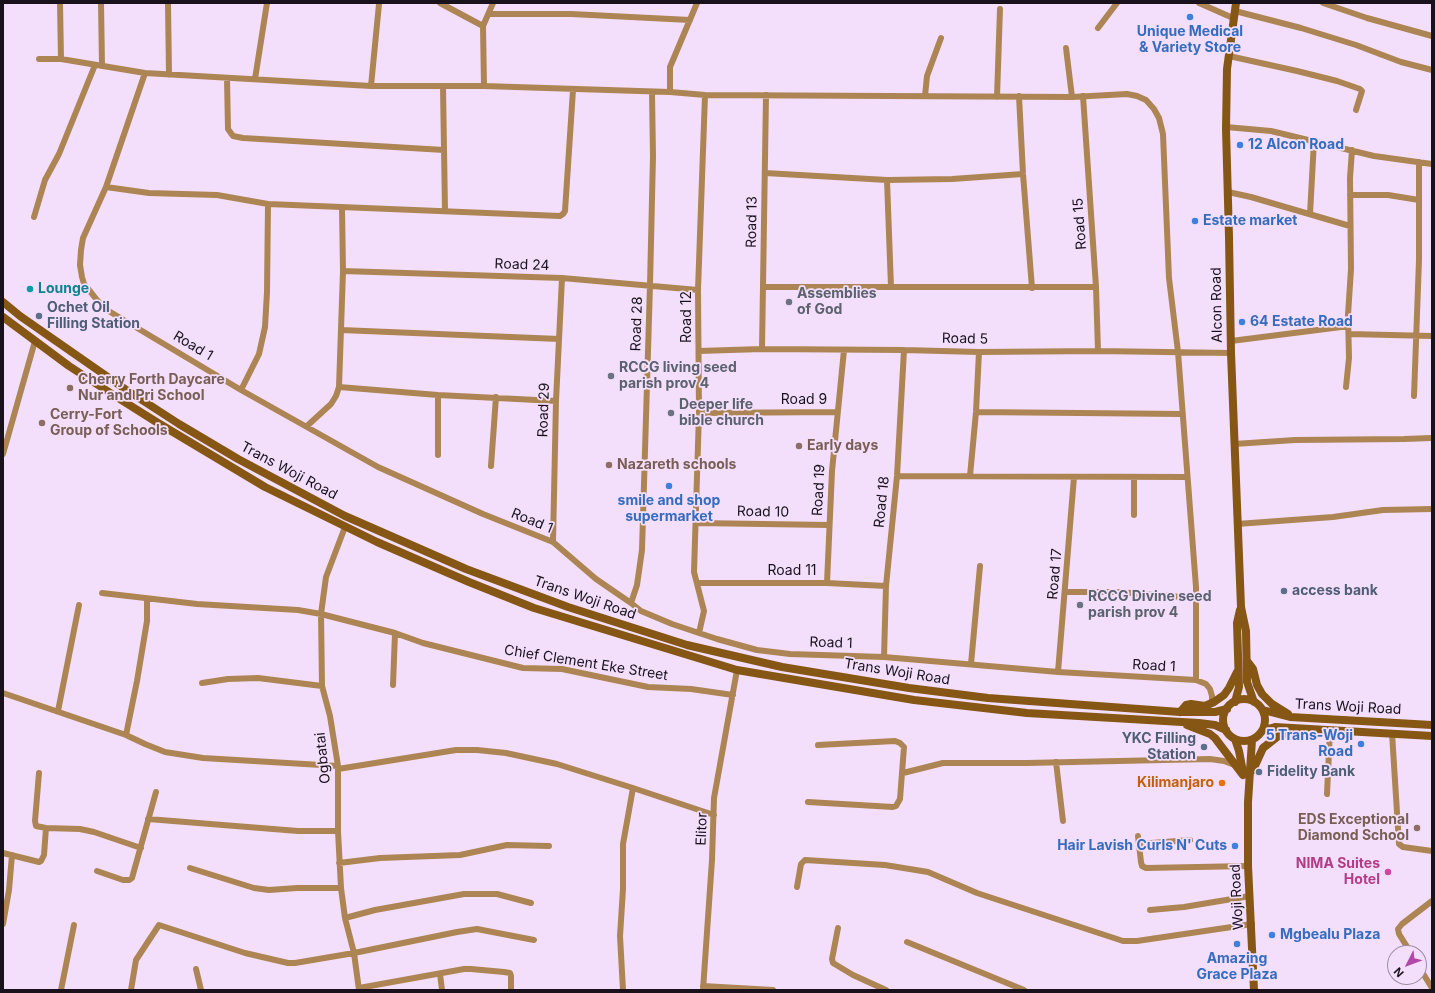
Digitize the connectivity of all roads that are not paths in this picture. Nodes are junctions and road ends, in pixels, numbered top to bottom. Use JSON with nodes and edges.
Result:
{"nodes":[{"id":1,"x":60,"y":3,"type":"edge"},
{"id":2,"x":101,"y":3,"type":"edge"},
{"id":3,"x":168,"y":3,"type":"edge"},
{"id":4,"x":267,"y":3,"type":"edge"},
{"id":5,"x":440,"y":3,"type":"edge"},
{"id":6,"x":493,"y":3,"type":"edge"},
{"id":7,"x":697,"y":3,"type":"edge"},
{"id":8,"x":1117,"y":3,"type":"edge"},
{"id":9,"x":1199,"y":3,"type":"edge"},
{"id":10,"x":1323,"y":3,"type":"edge"},
{"id":11,"x":379,"y":4,"type":"edge"},
{"id":12,"x":1000,"y":9,"type":"dead end"},
{"id":13,"x":1235,"y":11,"type":"edge"},
{"id":14,"x":489,"y":14,"type":"junction"},
{"id":15,"x":690,"y":20,"type":"junction"},
{"id":16,"x":483,"y":26,"type":"junction"},
{"id":17,"x":1098,"y":28,"type":"dead end"},
{"id":18,"x":1432,"y":36,"type":"edge"},
{"id":19,"x":941,"y":38,"type":"dead end"},
{"id":20,"x":1066,"y":48,"type":"dead end"},
{"id":21,"x":1229,"y":56,"type":"junction"},
{"id":22,"x":39,"y":59,"type":"dead end"},
{"id":23,"x":62,"y":59,"type":"junction"},
{"id":24,"x":98,"y":65,"type":"junction"},
{"id":25,"x":1432,"y":70,"type":"edge"},
{"id":26,"x":145,"y":74,"type":"junction"},
{"id":27,"x":169,"y":74,"type":"junction"},
{"id":28,"x":227,"y":79,"type":"junction"},
{"id":29,"x":255,"y":79,"type":"junction"},
{"id":30,"x":371,"y":86,"type":"junction"},
{"id":31,"x":443,"y":86,"type":"junction"},
{"id":32,"x":484,"y":86,"type":"junction"},
{"id":33,"x":573,"y":90,"type":"junction"},
{"id":34,"x":652,"y":92,"type":"junction"},
{"id":35,"x":670,"y":92,"type":"junction"},
{"id":36,"x":705,"y":95,"type":"junction"},
{"id":37,"x":766,"y":95,"type":"junction"},
{"id":38,"x":925,"y":96,"type":"junction"},
{"id":39,"x":1019,"y":96,"type":"junction"},
{"id":40,"x":1083,"y":96,"type":"junction"},
{"id":41,"x":997,"y":97,"type":"junction"},
{"id":42,"x":1072,"y":97,"type":"junction"},
{"id":43,"x":1356,"y":110,"type":"dead end"},
{"id":44,"x":1226,"y":127,"type":"junction"},
{"id":45,"x":1314,"y":141,"type":"junction"},
{"id":46,"x":444,"y":150,"type":"junction"},
{"id":47,"x":1352,"y":150,"type":"junction"},
{"id":48,"x":1419,"y":162,"type":"junction"},
{"id":49,"x":1432,"y":164,"type":"edge"},
{"id":50,"x":765,"y":173,"type":"junction"},
{"id":51,"x":1023,"y":174,"type":"junction"},
{"id":52,"x":887,"y":180,"type":"junction"},
{"id":53,"x":106,"y":187,"type":"junction"},
{"id":54,"x":1228,"y":192,"type":"junction"},
{"id":55,"x":1350,"y":195,"type":"junction"},
{"id":56,"x":1419,"y":200,"type":"junction"},
{"id":57,"x":268,"y":204,"type":"junction"},
{"id":58,"x":342,"y":208,"type":"junction"},
{"id":59,"x":446,"y":211,"type":"junction"},
{"id":60,"x":1310,"y":214,"type":"junction"},
{"id":61,"x":34,"y":217,"type":"dead end"},
{"id":62,"x":1350,"y":226,"type":"junction"},
{"id":63,"x":343,"y":271,"type":"junction"},
{"id":64,"x":562,"y":278,"type":"junction"},
{"id":65,"x":650,"y":285,"type":"junction"},
{"id":66,"x":891,"y":286,"type":"junction"},
{"id":67,"x":763,"y":287,"type":"junction"},
{"id":68,"x":1096,"y":287,"type":"junction"},
{"id":69,"x":1032,"y":288,"type":"junction"},
{"id":70,"x":698,"y":290,"type":"junction"},
{"id":71,"x":3,"y":302,"type":"edge"},
{"id":72,"x":3,"y":317,"type":"edge"},
{"id":73,"x":1348,"y":326,"type":"junction"},
{"id":74,"x":341,"y":330,"type":"junction"},
{"id":75,"x":1349,"y":334,"type":"junction"},
{"id":76,"x":1416,"y":335,"type":"junction"},
{"id":77,"x":1432,"y":336,"type":"edge"},
{"id":78,"x":560,"y":339,"type":"junction"},
{"id":79,"x":35,"y":341,"type":"junction"},
{"id":80,"x":1231,"y":341,"type":"junction"},
{"id":81,"x":762,"y":349,"type":"junction"},
{"id":82,"x":844,"y":350,"type":"junction"},
{"id":83,"x":904,"y":350,"type":"junction"},
{"id":84,"x":698,"y":351,"type":"junction"},
{"id":85,"x":1098,"y":351,"type":"junction"},
{"id":86,"x":979,"y":352,"type":"junction"},
{"id":87,"x":1178,"y":352,"type":"junction"},
{"id":88,"x":1231,"y":354,"type":"junction"},
{"id":89,"x":339,"y":387,"type":"junction"},
{"id":90,"x":1346,"y":387,"type":"dead end"},
{"id":91,"x":241,"y":390,"type":"junction"},
{"id":92,"x":438,"y":395,"type":"junction"},
{"id":93,"x":1414,"y":396,"type":"dead end"},
{"id":94,"x":496,"y":397,"type":"junction"},
{"id":95,"x":556,"y":401,"type":"junction"},
{"id":96,"x":159,"y":411,"type":"junction"},
{"id":97,"x":699,"y":412,"type":"junction"},
{"id":98,"x":838,"y":412,"type":"junction"},
{"id":99,"x":976,"y":412,"type":"junction"},
{"id":100,"x":1182,"y":414,"type":"junction"},
{"id":101,"x":154,"y":420,"type":"junction"},
{"id":102,"x":308,"y":426,"type":"junction"},
{"id":103,"x":1432,"y":438,"type":"edge"},
{"id":104,"x":1234,"y":444,"type":"junction"},
{"id":105,"x":217,"y":446,"type":"junction"},
{"id":106,"x":3,"y":454,"type":"edge"},
{"id":107,"x":211,"y":455,"type":"junction"},
{"id":108,"x":438,"y":455,"type":"dead end"},
{"id":109,"x":491,"y":466,"type":"dead end"},
{"id":110,"x":897,"y":476,"type":"junction"},
{"id":111,"x":970,"y":476,"type":"junction"},
{"id":112,"x":1074,"y":477,"type":"junction"},
{"id":113,"x":1134,"y":477,"type":"junction"},
{"id":114,"x":1187,"y":477,"type":"junction"},
{"id":115,"x":1432,"y":509,"type":"edge"},
{"id":116,"x":1134,"y":515,"type":"dead end"},
{"id":117,"x":696,"y":523,"type":"junction"},
{"id":118,"x":1237,"y":524,"type":"junction"},
{"id":119,"x":829,"y":525,"type":"junction"},
{"id":120,"x":345,"y":527,"type":"junction"},
{"id":121,"x":552,"y":542,"type":"junction"},
{"id":122,"x":980,"y":566,"type":"dead end"},
{"id":123,"x":698,"y":583,"type":"junction"},
{"id":124,"x":827,"y":583,"type":"junction"},
{"id":125,"x":886,"y":586,"type":"junction"},
{"id":126,"x":1065,"y":592,"type":"junction"},
{"id":127,"x":102,"y":593,"type":"dead end"},
{"id":128,"x":1196,"y":598,"type":"junction"},
{"id":129,"x":147,"y":600,"type":"junction"},
{"id":130,"x":630,"y":603,"type":"junction"},
{"id":131,"x":80,"y":605,"type":"dead end"},
{"id":132,"x":1241,"y":607,"type":"junction"},
{"id":133,"x":321,"y":614,"type":"junction"},
{"id":134,"x":395,"y":633,"type":"junction"},
{"id":135,"x":699,"y":633,"type":"junction"},
{"id":136,"x":884,"y":657,"type":"junction"},
{"id":137,"x":1247,"y":661,"type":"junction"},
{"id":138,"x":971,"y":664,"type":"junction"},
{"id":139,"x":1238,"y":669,"type":"junction"},
{"id":140,"x":737,"y":670,"type":"junction"},
{"id":141,"x":1058,"y":672,"type":"junction"},
{"id":142,"x":1196,"y":680,"type":"junction"},
{"id":143,"x":202,"y":683,"type":"dead end"},
{"id":144,"x":393,"y":685,"type":"dead end"},
{"id":145,"x":322,"y":686,"type":"junction"},
{"id":146,"x":3,"y":693,"type":"edge"},
{"id":147,"x":733,"y":695,"type":"junction"},
{"id":148,"x":1235,"y":702,"type":"junction"},
{"id":149,"x":1254,"y":702,"type":"junction"},
{"id":150,"x":1212,"y":703,"type":"junction"},
{"id":151,"x":1227,"y":709,"type":"junction"},
{"id":152,"x":1263,"y":710,"type":"junction"},
{"id":153,"x":58,"y":711,"type":"junction"},
{"id":154,"x":1180,"y":712,"type":"junction"},
{"id":155,"x":1292,"y":717,"type":"junction"},
{"id":156,"x":1180,"y":722,"type":"junction"},
{"id":157,"x":1432,"y":725,"type":"edge"},
{"id":158,"x":1295,"y":728,"type":"junction"},
{"id":159,"x":1226,"y":730,"type":"junction"},
{"id":160,"x":1264,"y":730,"type":"junction"},
{"id":161,"x":1330,"y":730,"type":"junction"},
{"id":162,"x":1392,"y":733,"type":"junction"},
{"id":163,"x":126,"y":735,"type":"junction"},
{"id":164,"x":1432,"y":736,"type":"edge"},
{"id":165,"x":1235,"y":739,"type":"junction"},
{"id":166,"x":1252,"y":740,"type":"junction"},
{"id":167,"x":818,"y":745,"type":"dead end"},
{"id":168,"x":1056,"y":762,"type":"junction"},
{"id":169,"x":1237,"y":766,"type":"junction"},
{"id":170,"x":338,"y":768,"type":"junction"},
{"id":171,"x":39,"y":773,"type":"dead end"},
{"id":172,"x":903,"y":773,"type":"junction"},
{"id":173,"x":1246,"y":777,"type":"junction"},
{"id":174,"x":633,"y":788,"type":"junction"},
{"id":175,"x":156,"y":792,"type":"dead end"},
{"id":176,"x":1327,"y":794,"type":"dead end"},
{"id":177,"x":808,"y":802,"type":"dead end"},
{"id":178,"x":714,"y":815,"type":"junction"},
{"id":179,"x":148,"y":819,"type":"junction"},
{"id":180,"x":1063,"y":821,"type":"dead end"},
{"id":181,"x":46,"y":828,"type":"junction"},
{"id":182,"x":338,"y":831,"type":"junction"},
{"id":183,"x":1138,"y":836,"type":"dead end"},
{"id":184,"x":1190,"y":840,"type":"dead end"},
{"id":185,"x":1139,"y":844,"type":"junction"},
{"id":186,"x":550,"y":846,"type":"dead end"},
{"id":187,"x":141,"y":848,"type":"junction"},
{"id":188,"x":1432,"y":851,"type":"edge"},
{"id":189,"x":3,"y":853,"type":"edge"},
{"id":190,"x":12,"y":855,"type":"junction"},
{"id":191,"x":339,"y":863,"type":"junction"},
{"id":192,"x":1248,"y":866,"type":"junction"},
{"id":193,"x":190,"y":868,"type":"dead end"},
{"id":194,"x":97,"y":871,"type":"dead end"},
{"id":195,"x":797,"y":887,"type":"dead end"},
{"id":196,"x":341,"y":888,"type":"junction"},
{"id":197,"x":1250,"y":896,"type":"junction"},
{"id":198,"x":1432,"y":901,"type":"edge"},
{"id":199,"x":531,"y":903,"type":"dead end"},
{"id":200,"x":1150,"y":910,"type":"dead end"},
{"id":201,"x":345,"y":918,"type":"junction"},
{"id":202,"x":3,"y":924,"type":"edge"},
{"id":203,"x":1252,"y":924,"type":"junction"},
{"id":204,"x":74,"y":925,"type":"dead end"},
{"id":205,"x":838,"y":928,"type":"dead end"},
{"id":206,"x":534,"y":940,"type":"dead end"},
{"id":207,"x":907,"y":942,"type":"dead end"},
{"id":208,"x":1406,"y":945,"type":"edge"},
{"id":209,"x":354,"y":953,"type":"junction"},
{"id":210,"x":196,"y":969,"type":"dead end"},
{"id":211,"x":440,"y":974,"type":"junction"},
{"id":212,"x":703,"y":988,"type":"edge"},
{"id":213,"x":359,"y":989,"type":"edge"},
{"id":214,"x":61,"y":990,"type":"edge"},
{"id":215,"x":131,"y":990,"type":"edge"},
{"id":216,"x":201,"y":990,"type":"edge"},
{"id":217,"x":442,"y":990,"type":"edge"},
{"id":218,"x":511,"y":990,"type":"edge"},
{"id":219,"x":623,"y":990,"type":"edge"},
{"id":220,"x":773,"y":990,"type":"edge"},
{"id":221,"x":886,"y":990,"type":"edge"},
{"id":222,"x":1024,"y":990,"type":"edge"},
{"id":223,"x":1254,"y":990,"type":"edge"}],
"edges":[{"from":1,"to":23,"type":"street"},
{"from":2,"to":24,"type":"street"},
{"from":3,"to":27,"type":"street"},
{"from":4,"to":29,"type":"street"},
{"from":5,"to":16,"type":"street"},
{"from":6,"to":14,"type":"street"},
{"from":7,"to":15,"type":"street"},
{"from":8,"to":17,"type":"street"},
{"from":9,"to":13,"type":"street"},
{"from":10,"to":18,"type":"street"},
{"from":11,"to":30,"type":"street"},
{"from":12,"to":41,"type":"street"},
{"from":13,"to":21,"type":"main road","name":"Alcon Road"},
{"from":13,"to":25,"type":"street"},
{"from":14,"to":15,"type":"street"},
{"from":14,"to":16,"type":"street"},
{"from":15,"to":35,"type":"street"},
{"from":16,"to":32,"type":"street"},
{"from":19,"to":38,"type":"street"},
{"from":20,"to":42,"type":"street"},
{"from":21,"to":43,"type":"street"},
{"from":21,"to":44,"type":"main road","name":"Alcon Road"},
{"from":22,"to":23,"type":"street"},
{"from":23,"to":24,"type":"street"},
{"from":24,"to":26,"type":"street"},
{"from":24,"to":61,"type":"street"},
{"from":26,"to":27,"type":"street"},
{"from":26,"to":53,"type":"street","name":"Road 1"},
{"from":27,"to":28,"type":"street"},
{"from":28,"to":29,"type":"street"},
{"from":28,"to":46,"type":"street"},
{"from":29,"to":30,"type":"street"},
{"from":30,"to":31,"type":"street"},
{"from":31,"to":32,"type":"street"},
{"from":31,"to":46,"type":"street"},
{"from":32,"to":33,"type":"street"},
{"from":33,"to":34,"type":"street"},
{"from":33,"to":59,"type":"street"},
{"from":34,"to":35,"type":"street"},
{"from":34,"to":65,"type":"street","name":"Road 28"},
{"from":35,"to":36,"type":"street"},
{"from":36,"to":37,"type":"street"},
{"from":36,"to":70,"type":"street","name":"Road 12"},
{"from":37,"to":38,"type":"street"},
{"from":37,"to":50,"type":"street","name":"Road 13"},
{"from":38,"to":41,"type":"street"},
{"from":39,"to":41,"type":"street"},
{"from":39,"to":42,"type":"street"},
{"from":39,"to":51,"type":"street"},
{"from":40,"to":42,"type":"street"},
{"from":40,"to":68,"type":"street","name":"Road 15"},
{"from":40,"to":87,"type":"street"},
{"from":44,"to":45,"type":"street"},
{"from":44,"to":54,"type":"main road","name":"Alcon Road"},
{"from":45,"to":47,"type":"street"},
{"from":45,"to":60,"type":"street"},
{"from":46,"to":59,"type":"street"},
{"from":47,"to":48,"type":"street"},
{"from":47,"to":55,"type":"street"},
{"from":48,"to":49,"type":"street"},
{"from":48,"to":56,"type":"street"},
{"from":50,"to":52,"type":"street"},
{"from":50,"to":67,"type":"street","name":"Road 13"},
{"from":51,"to":52,"type":"street"},
{"from":51,"to":69,"type":"street"},
{"from":52,"to":66,"type":"street"},
{"from":53,"to":57,"type":"street"},
{"from":53,"to":91,"type":"street","name":"Road 1"},
{"from":54,"to":60,"type":"street"},
{"from":54,"to":80,"type":"main road","name":"Alcon Road"},
{"from":55,"to":56,"type":"street"},
{"from":55,"to":62,"type":"street"},
{"from":56,"to":76,"type":"street"},
{"from":57,"to":58,"type":"street"},
{"from":57,"to":91,"type":"street"},
{"from":58,"to":59,"type":"street"},
{"from":58,"to":63,"type":"street"},
{"from":60,"to":62,"type":"street"},
{"from":62,"to":73,"type":"street"},
{"from":63,"to":64,"type":"street","name":"Road 24"},
{"from":63,"to":74,"type":"street"},
{"from":64,"to":65,"type":"street","name":"Road 24"},
{"from":64,"to":78,"type":"street","name":"Road 29"},
{"from":65,"to":70,"type":"street","name":"Road 24"},
{"from":65,"to":130,"type":"street","name":"Road 28"},
{"from":66,"to":67,"type":"street"},
{"from":66,"to":69,"type":"street"},
{"from":67,"to":81,"type":"street","name":"Road 13"},
{"from":68,"to":69,"type":"street"},
{"from":68,"to":85,"type":"street","name":"Road 15"},
{"from":70,"to":84,"type":"street","name":"Road 12"},
{"from":71,"to":96,"type":"main road","name":"Trans Woji Road"},
{"from":72,"to":79,"type":"main road","name":"Trans Woji Road"},
{"from":73,"to":75,"type":"street"},
{"from":73,"to":80,"type":"street"},
{"from":74,"to":78,"type":"street"},
{"from":74,"to":89,"type":"street"},
{"from":75,"to":76,"type":"street"},
{"from":75,"to":90,"type":"street"},
{"from":76,"to":77,"type":"street"},
{"from":76,"to":93,"type":"street"},
{"from":78,"to":95,"type":"street","name":"Road 29"},
{"from":79,"to":101,"type":"main road","name":"Trans Woji Road"},
{"from":79,"to":106,"type":"street"},
{"from":80,"to":88,"type":"main road","name":"Alcon Road"},
{"from":81,"to":82,"type":"street","name":"Road 5"},
{"from":81,"to":84,"type":"street","name":"Road 5"},
{"from":82,"to":83,"type":"street","name":"Road 5"},
{"from":82,"to":98,"type":"street","name":"Road 19"},
{"from":83,"to":86,"type":"street","name":"Road 5"},
{"from":83,"to":110,"type":"street","name":"Road 18"},
{"from":84,"to":97,"type":"street","name":"Road 12"},
{"from":85,"to":86,"type":"street","name":"Road 5"},
{"from":85,"to":87,"type":"street","name":"Road 5"},
{"from":86,"to":99,"type":"street"},
{"from":87,"to":88,"type":"street","name":"Road 5"},
{"from":87,"to":100,"type":"street"},
{"from":88,"to":104,"type":"main road","name":"Alcon Road"},
{"from":89,"to":92,"type":"street"},
{"from":89,"to":102,"type":"street"},
{"from":91,"to":102,"type":"street","name":"Road 1"},
{"from":92,"to":94,"type":"street"},
{"from":92,"to":108,"type":"street"},
{"from":94,"to":95,"type":"street"},
{"from":94,"to":109,"type":"street"},
{"from":95,"to":121,"type":"street","name":"Road 29"},
{"from":96,"to":101,"type":"main road"},
{"from":96,"to":105,"type":"main road","name":"Trans Woji Road"},
{"from":97,"to":98,"type":"street","name":"Road 9"},
{"from":97,"to":117,"type":"street","name":"Road 12"},
{"from":98,"to":119,"type":"street","name":"Road 19"},
{"from":99,"to":100,"type":"street"},
{"from":99,"to":111,"type":"street"},
{"from":100,"to":114,"type":"street"},
{"from":101,"to":107,"type":"main road","name":"Trans Woji Road"},
{"from":102,"to":121,"type":"street","name":"Road 1"},
{"from":103,"to":104,"type":"street"},
{"from":104,"to":118,"type":"main road","name":"Alcon Road"},
{"from":105,"to":107,"type":"main road"},
{"from":105,"to":154,"type":"main road","name":"Trans Woji Road"},
{"from":107,"to":120,"type":"main road","name":"Trans Woji Road"},
{"from":110,"to":111,"type":"street"},
{"from":110,"to":125,"type":"street","name":"Road 18"},
{"from":111,"to":112,"type":"street"},
{"from":112,"to":113,"type":"street"},
{"from":112,"to":126,"type":"street","name":"Road 17"},
{"from":113,"to":114,"type":"street"},
{"from":113,"to":116,"type":"street"},
{"from":114,"to":128,"type":"street"},
{"from":115,"to":118,"type":"street"},
{"from":117,"to":119,"type":"street","name":"Road 10"},
{"from":117,"to":123,"type":"street","name":"Road 12"},
{"from":118,"to":132,"type":"main road","name":"Alcon Road"},
{"from":119,"to":124,"type":"street","name":"Road 19"},
{"from":120,"to":133,"type":"street","name":"Ogbatai"},
{"from":120,"to":140,"type":"main road","name":"Trans Woji Road"},
{"from":121,"to":130,"type":"street","name":"Road 1"},
{"from":122,"to":138,"type":"street"},
{"from":123,"to":124,"type":"street","name":"Road 11"},
{"from":123,"to":135,"type":"street","name":"Road 12"},
{"from":124,"to":125,"type":"street","name":"Road 11"},
{"from":125,"to":136,"type":"street","name":"Road 18"},
{"from":126,"to":128,"type":"street"},
{"from":126,"to":141,"type":"street","name":"Road 17"},
{"from":127,"to":129,"type":"street","name":"Chief Clement Eke Street"},
{"from":128,"to":142,"type":"street"},
{"from":129,"to":133,"type":"street","name":"Chief Clement Eke Street"},
{"from":129,"to":163,"type":"street"},
{"from":130,"to":135,"type":"street","name":"Road 1"},
{"from":131,"to":153,"type":"street"},
{"from":132,"to":137,"type":"main road"},
{"from":132,"to":139,"type":"main road"},
{"from":133,"to":134,"type":"street","name":"Chief Clement Eke Street"},
{"from":133,"to":145,"type":"street","name":"Ogbatai"},
{"from":134,"to":144,"type":"street"},
{"from":134,"to":147,"type":"street","name":"Chief Clement Eke Street"},
{"from":135,"to":136,"type":"street","name":"Road 1"},
{"from":136,"to":138,"type":"street","name":"Road 1"},
{"from":137,"to":149,"type":"main road"},
{"from":137,"to":155,"type":"main road"},
{"from":138,"to":141,"type":"street","name":"Road 1"},
{"from":139,"to":148,"type":"main road"},
{"from":139,"to":150,"type":"main road"},
{"from":140,"to":147,"type":"street","name":"Elitor"},
{"from":140,"to":156,"type":"main road","name":"Trans Woji Road"},
{"from":141,"to":142,"type":"street","name":"Road 1"},
{"from":142,"to":150,"type":"street"},
{"from":143,"to":145,"type":"street"},
{"from":145,"to":170,"type":"street","name":"Ogbatai"},
{"from":146,"to":153,"type":"street"},
{"from":147,"to":178,"type":"street","name":"Elitor"},
{"from":148,"to":149,"type":"main road"},
{"from":148,"to":151,"type":"main road"},
{"from":149,"to":152,"type":"main road"},
{"from":150,"to":154,"type":"main road"},
{"from":151,"to":154,"type":"main road","name":"Trans Woji Road"},
{"from":151,"to":159,"type":"main road"},
{"from":152,"to":155,"type":"main road","name":"Trans Woji Road"},
{"from":152,"to":160,"type":"main road"},
{"from":153,"to":163,"type":"street"},
{"from":155,"to":157,"type":"main road","name":"Trans Woji Road"},
{"from":156,"to":159,"type":"main road","name":"Trans Woji Road"},
{"from":156,"to":169,"type":"main road"},
{"from":158,"to":160,"type":"main road","name":"Trans Woji Road"},
{"from":158,"to":161,"type":"main road","name":"Trans Woji Road"},
{"from":158,"to":173,"type":"main road"},
{"from":159,"to":165,"type":"main road"},
{"from":160,"to":166,"type":"main road"},
{"from":161,"to":162,"type":"main road","name":"Trans Woji Road"},
{"from":161,"to":176,"type":"street"},
{"from":162,"to":164,"type":"main road","name":"Trans Woji Road"},
{"from":162,"to":188,"type":"street"},
{"from":163,"to":170,"type":"street"},
{"from":165,"to":166,"type":"main road"},
{"from":165,"to":173,"type":"main road"},
{"from":166,"to":173,"type":"main road"},
{"from":167,"to":172,"type":"street"},
{"from":168,"to":169,"type":"street"},
{"from":168,"to":172,"type":"street"},
{"from":168,"to":180,"type":"street"},
{"from":169,"to":173,"type":"main road"},
{"from":170,"to":174,"type":"street"},
{"from":170,"to":182,"type":"street","name":"Ogbatai"},
{"from":171,"to":181,"type":"street"},
{"from":172,"to":177,"type":"street"},
{"from":173,"to":192,"type":"main road","name":"Woji Road"},
{"from":174,"to":178,"type":"street"},
{"from":174,"to":219,"type":"street"},
{"from":175,"to":179,"type":"street"},
{"from":178,"to":212,"type":"street","name":"Elitor"},
{"from":179,"to":182,"type":"street"},
{"from":179,"to":187,"type":"street"},
{"from":181,"to":187,"type":"street"},
{"from":181,"to":190,"type":"street"},
{"from":182,"to":191,"type":"street","name":"Ogbatai"},
{"from":183,"to":185,"type":"street"},
{"from":184,"to":185,"type":"street"},
{"from":185,"to":192,"type":"street"},
{"from":186,"to":191,"type":"street"},
{"from":187,"to":194,"type":"street"},
{"from":189,"to":190,"type":"street"},
{"from":190,"to":202,"type":"street"},
{"from":191,"to":196,"type":"street","name":"Ogbatai"},
{"from":192,"to":197,"type":"main road","name":"Woji Road"},
{"from":193,"to":196,"type":"street"},
{"from":195,"to":203,"type":"street"},
{"from":196,"to":201,"type":"street","name":"Ogbatai"},
{"from":197,"to":200,"type":"street"},
{"from":197,"to":203,"type":"main road","name":"Woji Road"},
{"from":198,"to":208,"type":"street"},
{"from":199,"to":201,"type":"street"},
{"from":201,"to":209,"type":"street","name":"Ogbatai"},
{"from":203,"to":223,"type":"main road","name":"Woji Road"},
{"from":204,"to":214,"type":"street"},
{"from":205,"to":221,"type":"street"},
{"from":206,"to":209,"type":"street"},
{"from":207,"to":222,"type":"street"},
{"from":209,"to":213,"type":"street","name":"Ogbatai"},
{"from":209,"to":215,"type":"street"},
{"from":210,"to":216,"type":"street"},
{"from":211,"to":213,"type":"street"},
{"from":211,"to":217,"type":"street"},
{"from":211,"to":218,"type":"street"},
{"from":212,"to":220,"type":"street"}]}
